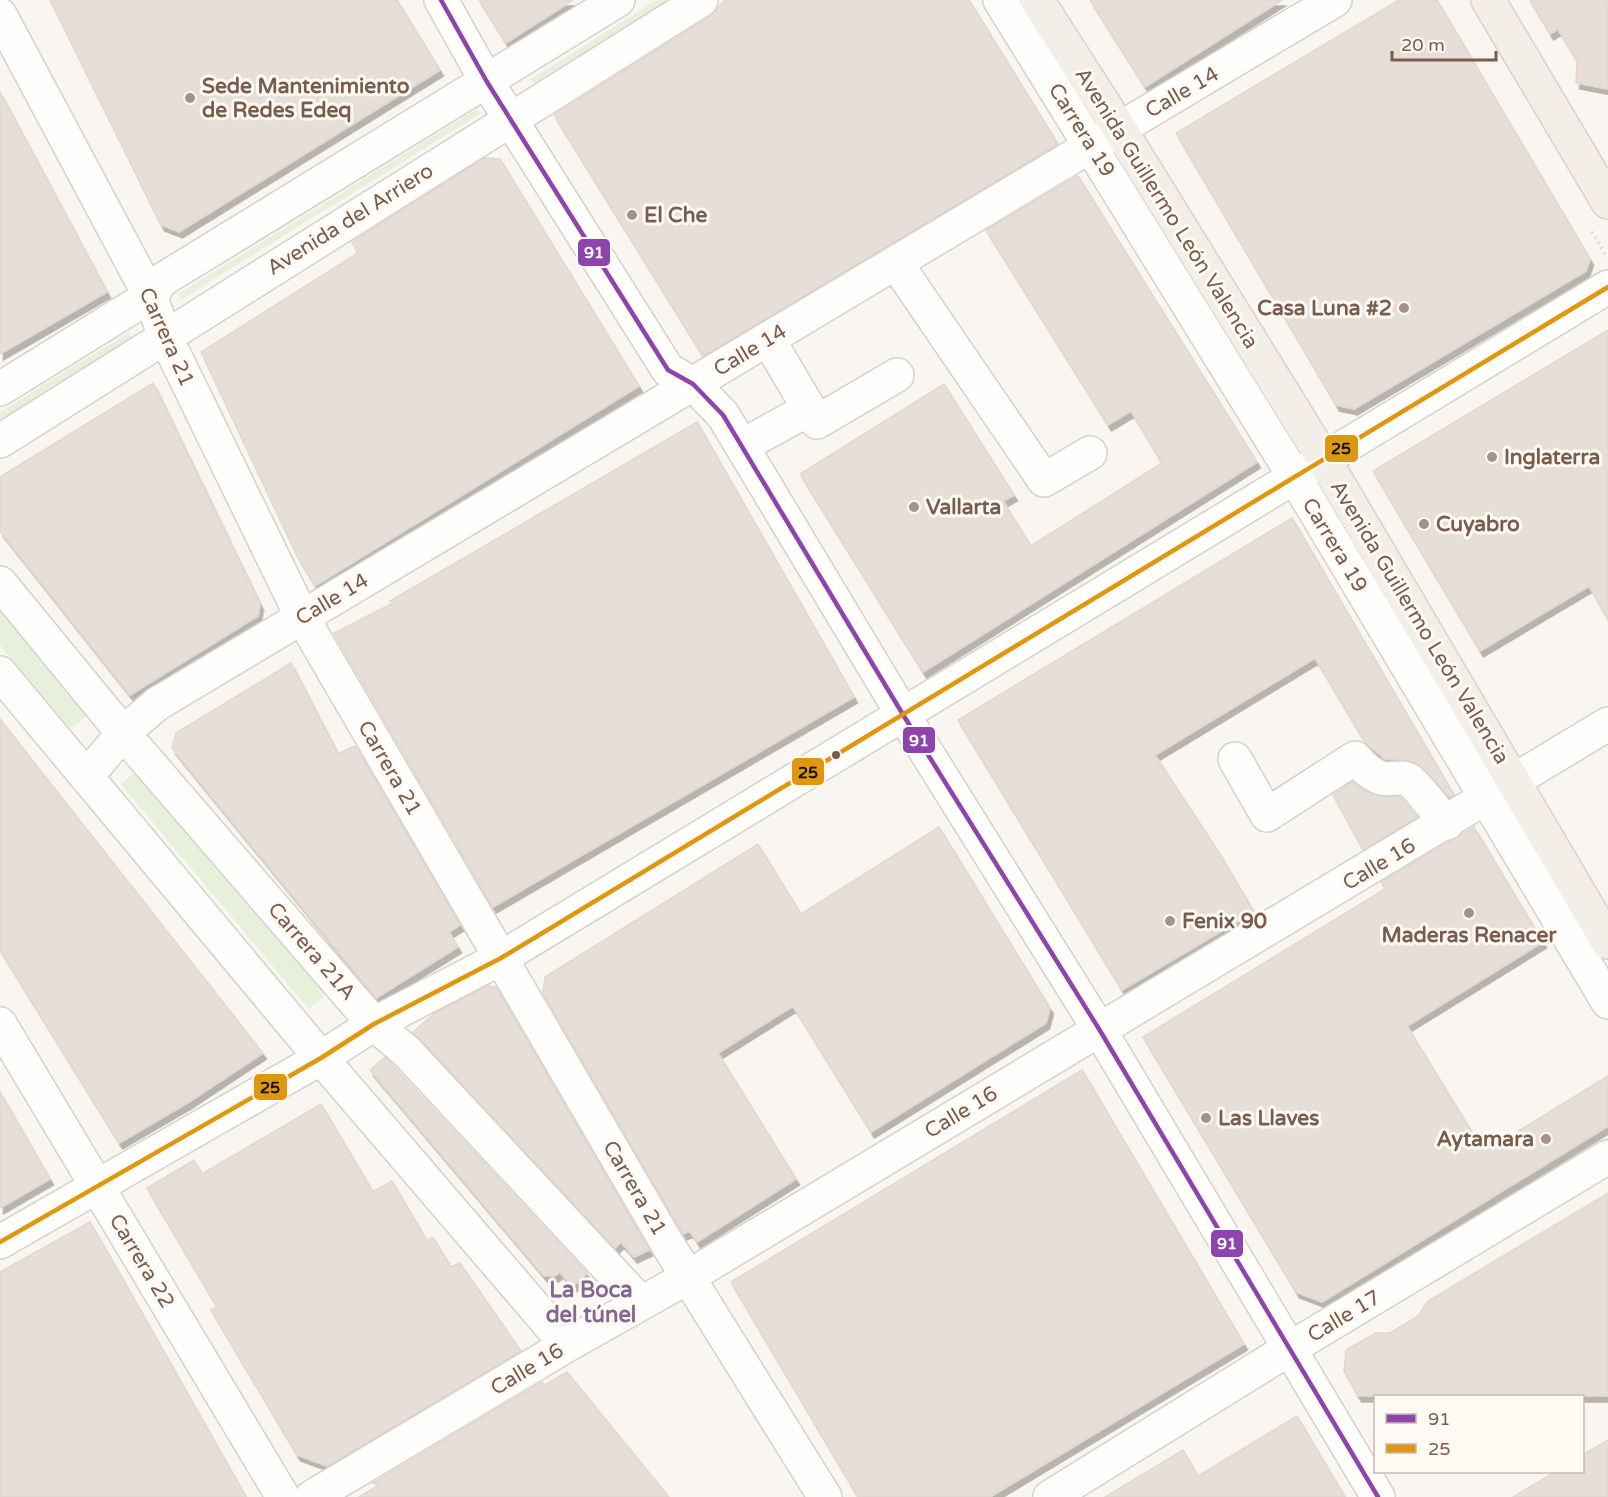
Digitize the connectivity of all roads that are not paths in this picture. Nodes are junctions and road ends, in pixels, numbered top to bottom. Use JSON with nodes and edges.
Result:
{"nodes":[{"id":1,"x":441,"y":0,"type":"edge"},
{"id":2,"x":618,"y":0,"type":"edge"},
{"id":3,"x":701,"y":0,"type":"edge"},
{"id":4,"x":1000,"y":0,"type":"edge"},
{"id":5,"x":1037,"y":0,"type":"edge"},
{"id":6,"x":1335,"y":0,"type":"edge"},
{"id":7,"x":1488,"y":0,"type":"edge"},
{"id":8,"x":0,"y":15,"type":"edge"},
{"id":9,"x":487,"y":82,"type":"junction"},
{"id":10,"x":510,"y":119,"type":"junction"},
{"id":11,"x":1119,"y":128,"type":"junction"},
{"id":12,"x":1092,"y":146,"type":"junction"},
{"id":13,"x":1608,"y":202,"type":"edge"},
{"id":14,"x":896,"y":263,"type":"junction"},
{"id":15,"x":1608,"y":287,"type":"edge"},
{"id":16,"x":150,"y":296,"type":"junction"},
{"id":17,"x":165,"y":336,"type":"junction"},
{"id":18,"x":768,"y":339,"type":"junction"},
{"id":19,"x":897,"y":375,"type":"dead end"},
{"id":20,"x":693,"y":384,"type":"junction"},
{"id":21,"x":0,"y":389,"type":"edge"},
{"id":22,"x":809,"y":409,"type":"junction"},
{"id":23,"x":0,"y":441,"type":"edge"},
{"id":24,"x":742,"y":446,"type":"junction"},
{"id":25,"x":1090,"y":453,"type":"dead end"},
{"id":26,"x":1323,"y":458,"type":"junction"},
{"id":27,"x":1294,"y":476,"type":"junction"},
{"id":28,"x":0,"y":583,"type":"edge"},
{"id":29,"x":302,"y":617,"type":"junction"},
{"id":30,"x":0,"y":673,"type":"edge"},
{"id":31,"x":902,"y":713,"type":"junction"},
{"id":32,"x":1608,"y":724,"type":"edge"},
{"id":33,"x":123,"y":733,"type":"junction"},
{"id":34,"x":1235,"y":759,"type":"dead end"},
{"id":35,"x":87,"y":776,"type":"junction"},
{"id":36,"x":1514,"y":780,"type":"junction"},
{"id":37,"x":1486,"y":800,"type":"junction"},
{"id":38,"x":1447,"y":823,"type":"junction"},
{"id":39,"x":1608,"y":942,"type":"edge"},
{"id":40,"x":501,"y":958,"type":"junction"},
{"id":41,"x":1608,"y":1002,"type":"edge"},
{"id":42,"x":0,"y":1024,"type":"edge"},
{"id":43,"x":374,"y":1024,"type":"junction"},
{"id":44,"x":1099,"y":1029,"type":"junction"},
{"id":45,"x":321,"y":1058,"type":"junction"},
{"id":46,"x":1608,"y":1157,"type":"edge"},
{"id":47,"x":98,"y":1187,"type":"junction"},
{"id":48,"x":0,"y":1242,"type":"edge"},
{"id":49,"x":688,"y":1277,"type":"junction"},
{"id":50,"x":641,"y":1303,"type":"junction"},
{"id":51,"x":567,"y":1345,"type":"junction"},
{"id":52,"x":1289,"y":1348,"type":"junction"},
{"id":53,"x":283,"y":1497,"type":"edge"},
{"id":54,"x":312,"y":1497,"type":"edge"},
{"id":55,"x":825,"y":1497,"type":"edge"},
{"id":56,"x":1050,"y":1497,"type":"edge"},
{"id":57,"x":1378,"y":1497,"type":"edge"}],
"edges":[{"from":1,"to":9,"type":"street"},
{"from":2,"to":9,"type":"street"},
{"from":3,"to":10,"type":"street","name":"Avenida del Arriero"},
{"from":4,"to":12,"type":"street","name":"Carrera 19"},
{"from":5,"to":11,"type":"main road","name":"Avenida Guillermo León Valencia"},
{"from":6,"to":11,"type":"street","name":"Calle 14"},
{"from":7,"to":13,"type":"main road"},
{"from":8,"to":16,"type":"street","name":"Carrera 21"},
{"from":9,"to":10,"type":"street"},
{"from":9,"to":16,"type":"street"},
{"from":10,"to":17,"type":"street","name":"Avenida del Arriero"},
{"from":10,"to":20,"type":"street"},
{"from":11,"to":12,"type":"street","name":"Calle 14"},
{"from":11,"to":26,"type":"main road","name":"Avenida Guillermo León Valencia"},
{"from":12,"to":14,"type":"street","name":"Calle 14"},
{"from":12,"to":27,"type":"street","name":"Carrera 19"},
{"from":14,"to":18,"type":"street","name":"Calle 14"},
{"from":14,"to":25,"type":"street"},
{"from":15,"to":26,"type":"street"},
{"from":16,"to":17,"type":"street","name":"Carrera 21"},
{"from":16,"to":21,"type":"street"},
{"from":17,"to":23,"type":"street","name":"Avenida del Arriero"},
{"from":17,"to":29,"type":"street","name":"Carrera 21"},
{"from":18,"to":20,"type":"street","name":"Calle 14"},
{"from":18,"to":22,"type":"street"},
{"from":19,"to":22,"type":"street"},
{"from":20,"to":24,"type":"street"},
{"from":20,"to":29,"type":"street","name":"Calle 14"},
{"from":22,"to":24,"type":"street"},
{"from":24,"to":31,"type":"street"},
{"from":26,"to":27,"type":"street"},
{"from":26,"to":36,"type":"main road","name":"Avenida Guillermo León Valencia"},
{"from":27,"to":31,"type":"street"},
{"from":27,"to":37,"type":"street","name":"Carrera 19"},
{"from":28,"to":33,"type":"street","name":"Carrera 21A"},
{"from":29,"to":33,"type":"street","name":"Calle 14"},
{"from":29,"to":40,"type":"street","name":"Carrera 21"},
{"from":30,"to":35,"type":"street"},
{"from":31,"to":40,"type":"street"},
{"from":31,"to":44,"type":"street"},
{"from":32,"to":36,"type":"street","name":"Calle 16"},
{"from":33,"to":35,"type":"street","name":"Calle 14"},
{"from":33,"to":43,"type":"street","name":"Carrera 21A"},
{"from":34,"to":38,"type":"street"},
{"from":35,"to":45,"type":"street"},
{"from":36,"to":37,"type":"street","name":"Calle 16"},
{"from":36,"to":39,"type":"main road","name":"Avenida Guillermo León Valencia"},
{"from":37,"to":38,"type":"street","name":"Calle 16"},
{"from":37,"to":41,"type":"street","name":"Carrera 19"},
{"from":38,"to":44,"type":"street","name":"Calle 16"},
{"from":40,"to":43,"type":"street"},
{"from":40,"to":49,"type":"street","name":"Carrera 21"},
{"from":42,"to":47,"type":"street","name":"Carrera 22"},
{"from":43,"to":45,"type":"street"},
{"from":43,"to":50,"type":"street","name":"Carrera 21A"},
{"from":44,"to":49,"type":"street","name":"Calle 16"},
{"from":44,"to":52,"type":"street"},
{"from":45,"to":47,"type":"street"},
{"from":45,"to":51,"type":"street"},
{"from":46,"to":52,"type":"street","name":"Calle 17"},
{"from":47,"to":48,"type":"street"},
{"from":47,"to":53,"type":"street","name":"Carrera 22"},
{"from":49,"to":50,"type":"street","name":"Calle 16"},
{"from":49,"to":55,"type":"street","name":"Carrera 21"},
{"from":50,"to":51,"type":"street","name":"Calle 16"},
{"from":51,"to":54,"type":"street","name":"Calle 16"},
{"from":52,"to":56,"type":"street","name":"Calle 17"},
{"from":52,"to":57,"type":"street"}]}
